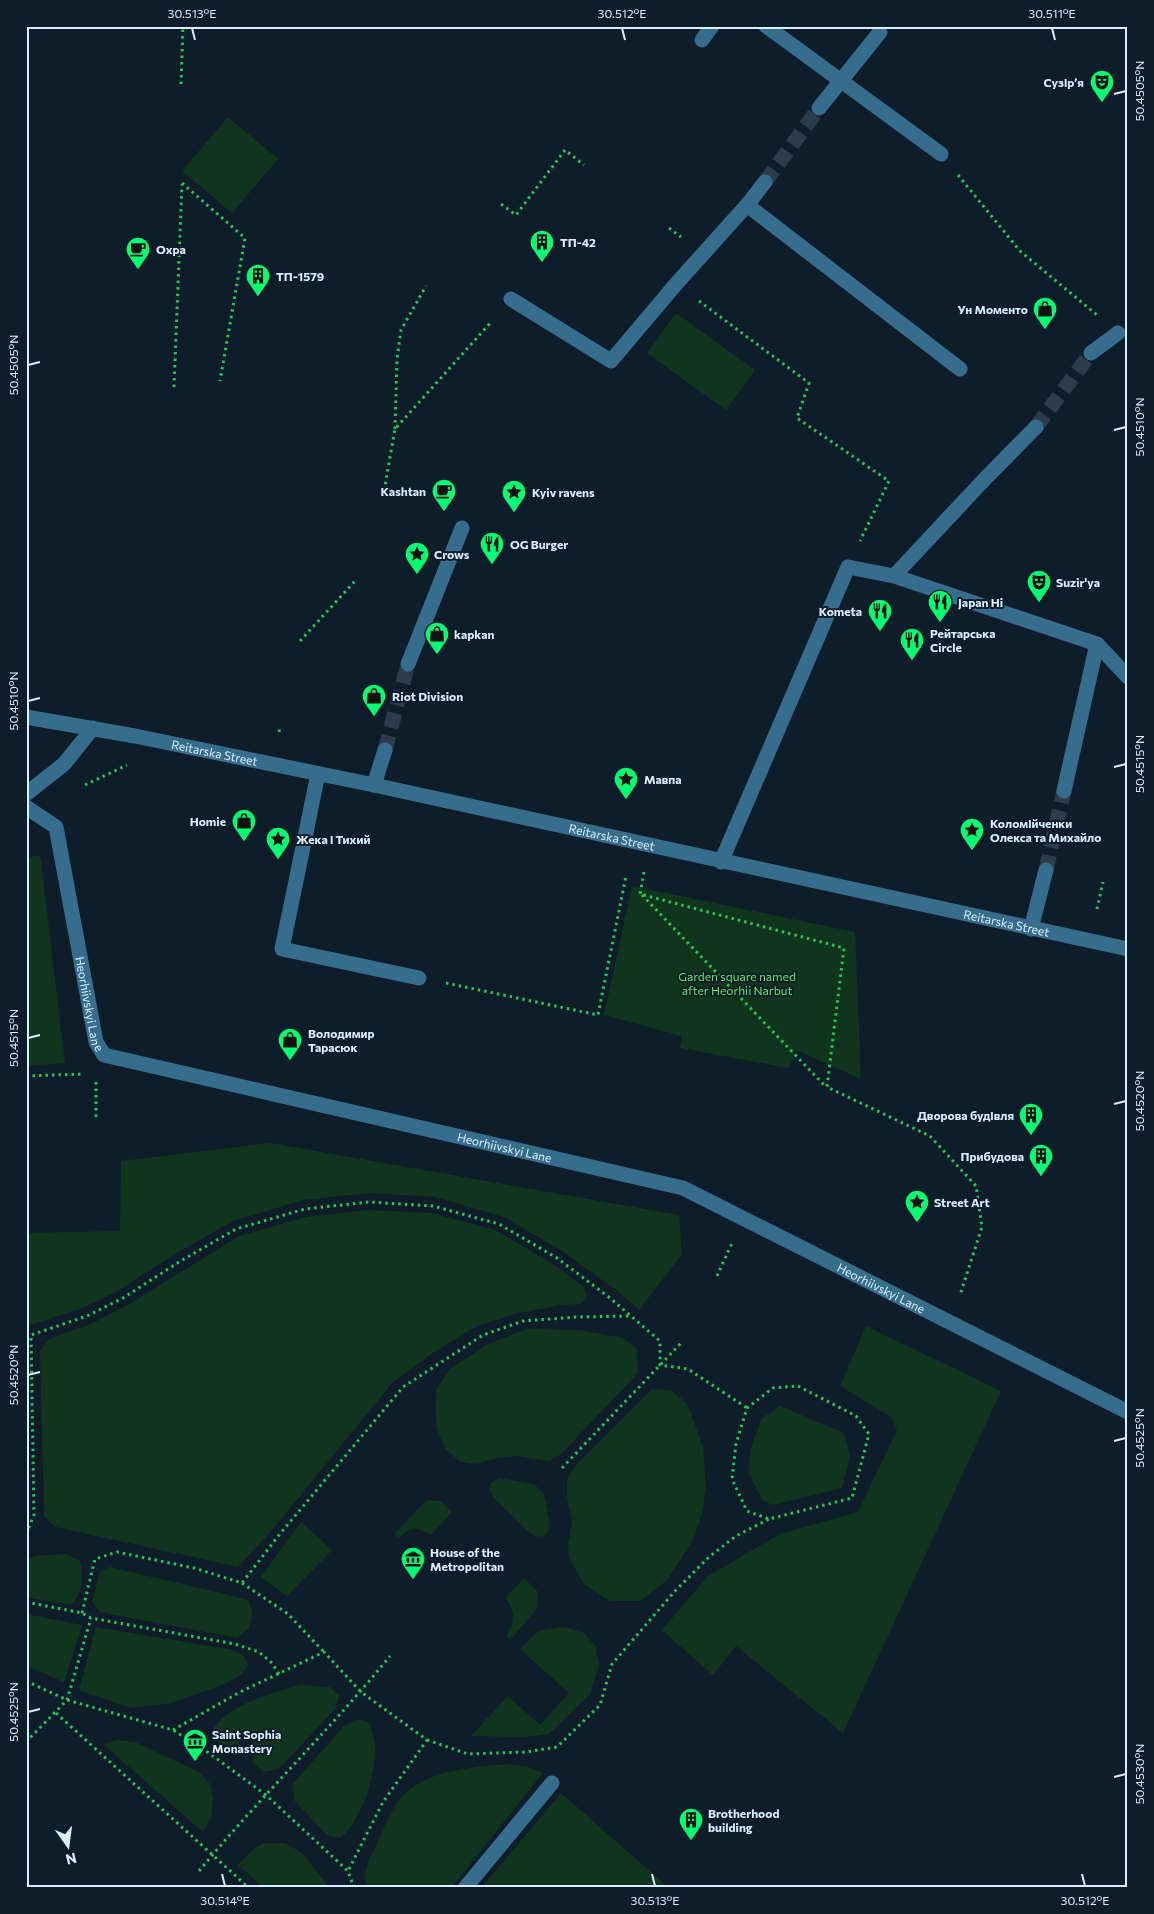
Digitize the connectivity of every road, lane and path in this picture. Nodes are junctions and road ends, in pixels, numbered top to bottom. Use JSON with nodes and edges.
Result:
{"nodes":[{"id":1,"x":183,"y":26,"type":"edge"},
{"id":2,"x":712,"y":26,"type":"edge"},
{"id":3,"x":766,"y":26,"type":"edge"},
{"id":4,"x":880,"y":32,"type":"dead end"},
{"id":5,"x":702,"y":40,"type":"dead end"},
{"id":6,"x":842,"y":80,"type":"junction"},
{"id":7,"x":181,"y":84,"type":"dead end"},
{"id":8,"x":819,"y":108,"type":"tunnel mouth"},
{"id":9,"x":941,"y":154,"type":"joint"},
{"id":10,"x":584,"y":165,"type":"dead end"},
{"id":11,"x":765,"y":182,"type":"tunnel mouth"},
{"id":12,"x":501,"y":204,"type":"dead end"},
{"id":13,"x":748,"y":205,"type":"junction"},
{"id":14,"x":676,"y":284,"type":"junction"},
{"id":15,"x":426,"y":286,"type":"dead end"},
{"id":16,"x":511,"y":299,"type":"joint"},
{"id":17,"x":1118,"y":332,"type":"joint"},
{"id":18,"x":1091,"y":353,"type":"tunnel mouth"},
{"id":19,"x":960,"y":369,"type":"dead end"},
{"id":20,"x":220,"y":381,"type":"dead end"},
{"id":21,"x":174,"y":387,"type":"dead end"},
{"id":22,"x":1036,"y":427,"type":"tunnel mouth"},
{"id":23,"x":395,"y":429,"type":"junction"},
{"id":24,"x":383,"y":497,"type":"dead end"},
{"id":25,"x":462,"y":528,"type":"dead end"},
{"id":26,"x":848,"y":567,"type":"junction"},
{"id":27,"x":894,"y":576,"type":"junction"},
{"id":28,"x":356,"y":580,"type":"dead end"},
{"id":29,"x":300,"y":641,"type":"dead end"},
{"id":30,"x":1097,"y":644,"type":"junction"},
{"id":31,"x":408,"y":664,"type":"tunnel mouth"},
{"id":32,"x":1128,"y":676,"type":"edge"},
{"id":33,"x":26,"y":718,"type":"edge"},
{"id":34,"x":280,"y":727,"type":"dead end"},
{"id":35,"x":94,"y":728,"type":"junction"},
{"id":36,"x":279,"y":732,"type":"dead end"},
{"id":37,"x":385,"y":750,"type":"tunnel mouth"},
{"id":38,"x":318,"y":774,"type":"junction"},
{"id":39,"x":374,"y":785,"type":"junction"},
{"id":40,"x":1064,"y":791,"type":"tunnel mouth"},
{"id":41,"x":26,"y":794,"type":"edge"},
{"id":42,"x":26,"y":807,"type":"edge"},
{"id":43,"x":649,"y":846,"type":"junction"},
{"id":44,"x":722,"y":862,"type":"junction"},
{"id":45,"x":1046,"y":870,"type":"tunnel mouth"},
{"id":46,"x":626,"y":876,"type":"dead end"},
{"id":47,"x":1103,"y":882,"type":"dead end"},
{"id":48,"x":640,"y":894,"type":"junction"},
{"id":49,"x":1097,"y":909,"type":"dead end"},
{"id":50,"x":1031,"y":929,"type":"junction"},
{"id":51,"x":1128,"y":949,"type":"edge"},
{"id":52,"x":419,"y":978,"type":"joint"},
{"id":53,"x":100,"y":1059,"type":"junction"},
{"id":54,"x":26,"y":1076,"type":"edge"},
{"id":55,"x":827,"y":1087,"type":"junction"},
{"id":56,"x":96,"y":1117,"type":"dead end"},
{"id":57,"x":744,"y":1218,"type":"junction"},
{"id":58,"x":717,"y":1276,"type":"dead end"},
{"id":59,"x":631,"y":1316,"type":"junction"},
{"id":60,"x":951,"y":1322,"type":"junction"},
{"id":61,"x":682,"y":1342,"type":"dead end"},
{"id":62,"x":660,"y":1365,"type":"junction"},
{"id":63,"x":747,"y":1408,"type":"junction"},
{"id":64,"x":1128,"y":1412,"type":"edge"},
{"id":65,"x":562,"y":1468,"type":"dead end"},
{"id":66,"x":769,"y":1519,"type":"junction"},
{"id":67,"x":26,"y":1534,"type":"edge"},
{"id":68,"x":242,"y":1583,"type":"junction"},
{"id":69,"x":26,"y":1602,"type":"edge"},
{"id":70,"x":82,"y":1613,"type":"junction"},
{"id":71,"x":91,"y":1618,"type":"junction"},
{"id":72,"x":324,"y":1652,"type":"junction"},
{"id":73,"x":390,"y":1656,"type":"dead end"},
{"id":74,"x":279,"y":1674,"type":"junction"},
{"id":75,"x":26,"y":1681,"type":"edge"},
{"id":76,"x":361,"y":1692,"type":"junction"},
{"id":77,"x":67,"y":1700,"type":"junction"},
{"id":78,"x":56,"y":1713,"type":"junction"},
{"id":79,"x":173,"y":1730,"type":"junction"},
{"id":80,"x":427,"y":1740,"type":"junction"},
{"id":81,"x":26,"y":1742,"type":"edge"},
{"id":82,"x":552,"y":1783,"type":"dead end"},
{"id":83,"x":266,"y":1795,"type":"junction"},
{"id":84,"x":212,"y":1855,"type":"junction"},
{"id":85,"x":199,"y":1871,"type":"dead end"},
{"id":86,"x":348,"y":1871,"type":"junction"},
{"id":87,"x":249,"y":1888,"type":"edge"},
{"id":88,"x":354,"y":1888,"type":"edge"},
{"id":89,"x":465,"y":1888,"type":"edge"}],
"edges":[{"from":1,"to":7,"type":"path"},
{"from":2,"to":5,"type":"street"},
{"from":3,"to":6,"type":"street"},
{"from":4,"to":6,"type":"street"},
{"from":6,"to":8,"type":"street"},
{"from":6,"to":9,"type":"street"},
{"from":9,"to":17,"type":"path"},
{"from":10,"to":12,"type":"path"},
{"from":11,"to":13,"type":"street"},
{"from":13,"to":14,"type":"street"},
{"from":13,"to":19,"type":"street"},
{"from":14,"to":16,"type":"street"},
{"from":14,"to":26,"type":"path"},
{"from":15,"to":23,"type":"path"},
{"from":16,"to":23,"type":"path"},
{"from":17,"to":18,"type":"street"},
{"from":20,"to":21,"type":"path"},
{"from":22,"to":27,"type":"street"},
{"from":23,"to":24,"type":"path"},
{"from":25,"to":31,"type":"street"},
{"from":26,"to":27,"type":"street"},
{"from":26,"to":44,"type":"street"},
{"from":27,"to":30,"type":"street"},
{"from":28,"to":29,"type":"path"},
{"from":30,"to":32,"type":"street"},
{"from":30,"to":40,"type":"street"},
{"from":33,"to":35,"type":"street","name":"Reitarska Street"},
{"from":34,"to":36,"type":"path"},
{"from":35,"to":38,"type":"street","name":"Reitarska Street"},
{"from":35,"to":41,"type":"street"},
{"from":37,"to":39,"type":"street"},
{"from":38,"to":39,"type":"street","name":"Reitarska Street"},
{"from":38,"to":52,"type":"street"},
{"from":39,"to":43,"type":"street","name":"Reitarska Street"},
{"from":42,"to":53,"type":"street","name":"Heorhiivskyi Lane"},
{"from":43,"to":44,"type":"street","name":"Reitarska Street"},
{"from":43,"to":48,"type":"path"},
{"from":44,"to":50,"type":"street","name":"Reitarska Street"},
{"from":45,"to":50,"type":"street"},
{"from":46,"to":52,"type":"path"},
{"from":47,"to":49,"type":"path"},
{"from":48,"to":55,"type":"path"},
{"from":48,"to":55,"type":"path"},
{"from":50,"to":51,"type":"street","name":"Reitarska Street"},
{"from":53,"to":54,"type":"path"},
{"from":53,"to":56,"type":"path"},
{"from":53,"to":57,"type":"street","name":"Heorhiivskyi Lane"},
{"from":55,"to":60,"type":"path"},
{"from":57,"to":58,"type":"path"},
{"from":57,"to":60,"type":"street","name":"Heorhiivskyi Lane"},
{"from":59,"to":62,"type":"path"},
{"from":59,"to":67,"type":"path"},
{"from":59,"to":68,"type":"path"},
{"from":60,"to":64,"type":"street","name":"Heorhiivskyi Lane"},
{"from":61,"to":62,"type":"path"},
{"from":62,"to":63,"type":"path"},
{"from":62,"to":65,"type":"path"},
{"from":63,"to":66,"type":"path"},
{"from":63,"to":66,"type":"path"},
{"from":66,"to":80,"type":"path"},
{"from":68,"to":70,"type":"path"},
{"from":68,"to":72,"type":"path"},
{"from":69,"to":70,"type":"path"},
{"from":70,"to":71,"type":"path"},
{"from":71,"to":74,"type":"path"},
{"from":71,"to":77,"type":"path"},
{"from":72,"to":74,"type":"path"},
{"from":72,"to":76,"type":"path"},
{"from":73,"to":76,"type":"path"},
{"from":74,"to":79,"type":"path"},
{"from":75,"to":77,"type":"path"},
{"from":76,"to":80,"type":"path"},
{"from":76,"to":83,"type":"path"},
{"from":77,"to":78,"type":"path"},
{"from":77,"to":79,"type":"path"},
{"from":78,"to":81,"type":"path"},
{"from":78,"to":84,"type":"path"},
{"from":79,"to":83,"type":"path"},
{"from":80,"to":86,"type":"path"},
{"from":82,"to":89,"type":"street"},
{"from":83,"to":84,"type":"path"},
{"from":83,"to":86,"type":"path"},
{"from":84,"to":85,"type":"path"},
{"from":84,"to":87,"type":"path"},
{"from":86,"to":88,"type":"path"}]}
